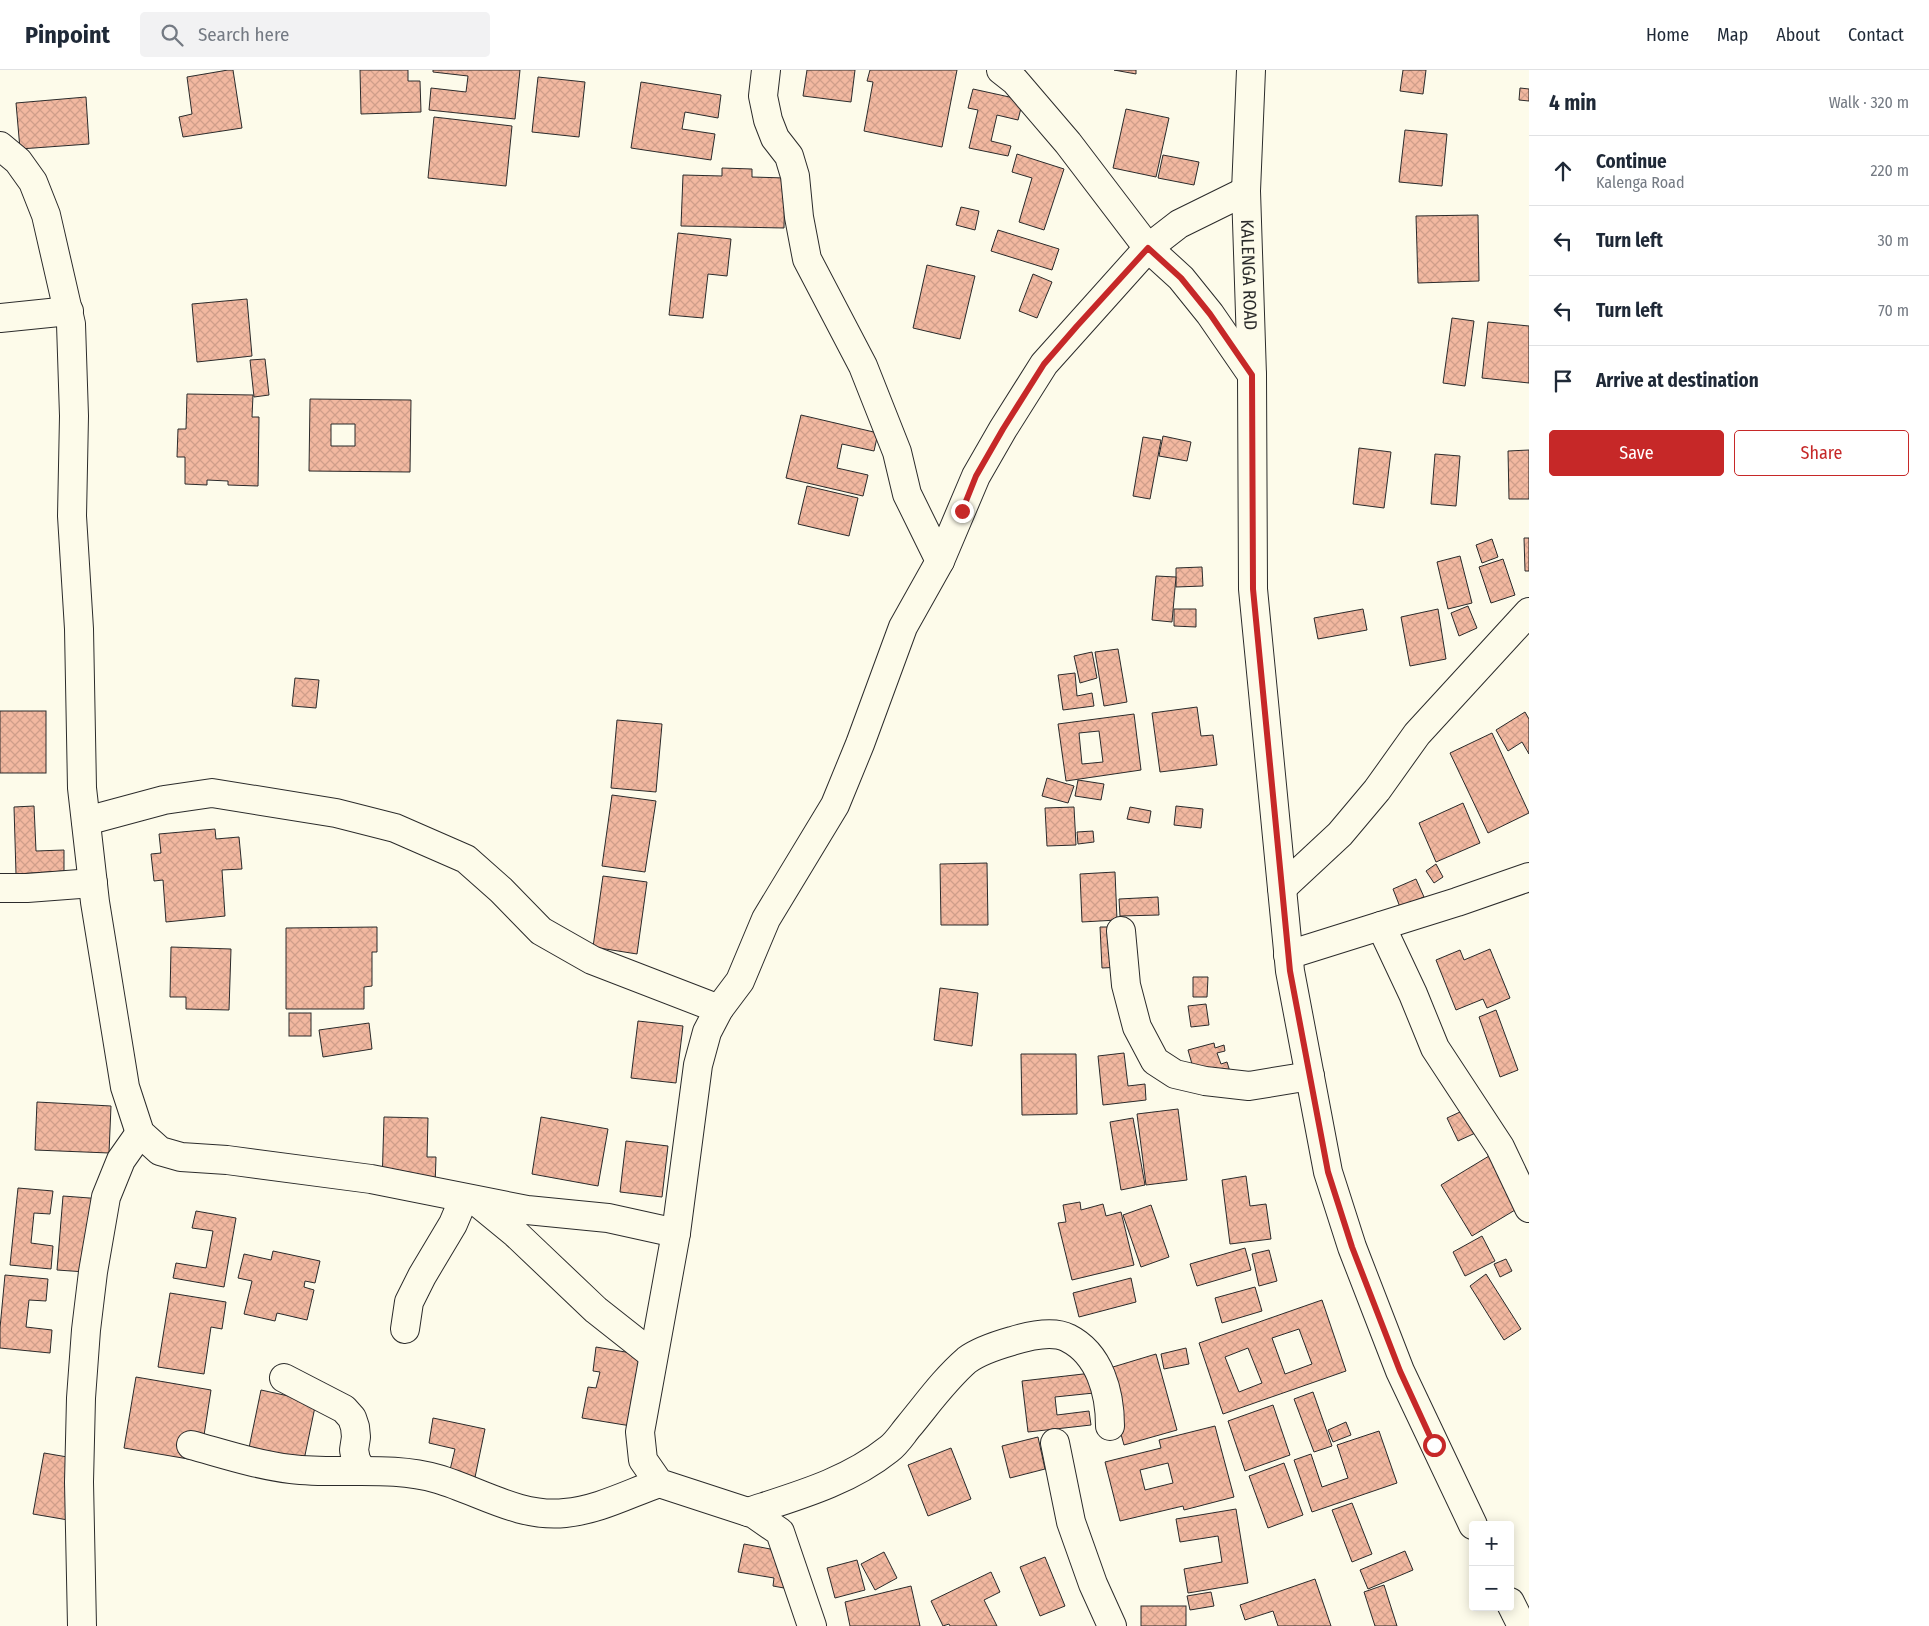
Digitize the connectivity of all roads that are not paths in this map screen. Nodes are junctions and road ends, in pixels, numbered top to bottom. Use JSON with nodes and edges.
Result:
{"nodes":[{"id":1,"x":766,"y":70,"type":"edge"},
{"id":2,"x":1001,"y":70,"type":"edge"},
{"id":3,"x":1251,"y":70,"type":"edge"},
{"id":4,"x":0,"y":146,"type":"edge"},
{"id":5,"x":1246,"y":191,"type":"junction"},
{"id":6,"x":1148,"y":248,"type":"junction"},
{"id":7,"x":69,"y":311,"type":"junction"},
{"id":8,"x":0,"y":318,"type":"edge"},
{"id":9,"x":1252,"y":375,"type":"junction"},
{"id":10,"x":940,"y":561,"type":"junction"},
{"id":11,"x":1529,"y":612,"type":"edge"},
{"id":12,"x":86,"y":821,"type":"junction"},
{"id":13,"x":1529,"y":877,"type":"edge"},
{"id":14,"x":93,"y":883,"type":"junction"},
{"id":15,"x":0,"y":888,"type":"edge"},
{"id":16,"x":1282,"y":888,"type":"junction"},
{"id":17,"x":1381,"y":926,"type":"junction"},
{"id":18,"x":1121,"y":931,"type":"dead end"},
{"id":19,"x":1288,"y":955,"type":"junction"},
{"id":20,"x":719,"y":1010,"type":"junction"},
{"id":21,"x":1310,"y":1076,"type":"junction"},
{"id":22,"x":140,"y":1133,"type":"junction"},
{"id":23,"x":469,"y":1199,"type":"junction"},
{"id":24,"x":1529,"y":1208,"type":"edge"},
{"id":25,"x":676,"y":1233,"type":"junction"},
{"id":26,"x":405,"y":1329,"type":"dead end"},
{"id":27,"x":653,"y":1355,"type":"junction"},
{"id":28,"x":284,"y":1378,"type":"dead end"},
{"id":29,"x":1110,"y":1426,"type":"dead end"},
{"id":30,"x":1055,"y":1443,"type":"dead end"},
{"id":31,"x":191,"y":1445,"type":"dead end"},
{"id":32,"x":362,"y":1470,"type":"junction"},
{"id":33,"x":658,"y":1483,"type":"junction"},
{"id":34,"x":748,"y":1512,"type":"junction"},
{"id":35,"x":1471,"y":1521,"type":"edge"},
{"id":36,"x":1514,"y":1610,"type":"edge"},
{"id":37,"x":82,"y":1626,"type":"edge"},
{"id":38,"x":812,"y":1626,"type":"edge"},
{"id":39,"x":1112,"y":1626,"type":"edge"},
{"id":40,"x":1522,"y":1626,"type":"edge"}],
"edges":[{"from":1,"to":10,"type":"street"},
{"from":2,"to":6,"type":"street"},
{"from":3,"to":5,"type":"street","name":"KALENGA ROAD"},
{"from":4,"to":7,"type":"street"},
{"from":5,"to":6,"type":"street"},
{"from":5,"to":9,"type":"street","name":"KALENGA ROAD"},
{"from":6,"to":9,"type":"street"},
{"from":6,"to":10,"type":"street"},
{"from":7,"to":8,"type":"street"},
{"from":7,"to":12,"type":"street"},
{"from":9,"to":16,"type":"street","name":"KALENGA ROAD"},
{"from":10,"to":20,"type":"street"},
{"from":11,"to":16,"type":"street"},
{"from":12,"to":14,"type":"street"},
{"from":12,"to":20,"type":"street"},
{"from":13,"to":17,"type":"street"},
{"from":14,"to":15,"type":"street"},
{"from":14,"to":22,"type":"street"},
{"from":16,"to":19,"type":"street","name":"KALENGA ROAD"},
{"from":17,"to":19,"type":"street"},
{"from":17,"to":24,"type":"street"},
{"from":18,"to":21,"type":"street"},
{"from":19,"to":21,"type":"street","name":"KALENGA ROAD"},
{"from":20,"to":25,"type":"street"},
{"from":21,"to":35,"type":"street","name":"KALENGA ROAD"},
{"from":22,"to":23,"type":"street"},
{"from":22,"to":37,"type":"street"},
{"from":23,"to":25,"type":"street"},
{"from":23,"to":26,"type":"street"},
{"from":23,"to":27,"type":"street"},
{"from":25,"to":27,"type":"street"},
{"from":27,"to":33,"type":"street"},
{"from":28,"to":32,"type":"street"},
{"from":29,"to":34,"type":"street"},
{"from":30,"to":39,"type":"street"},
{"from":31,"to":32,"type":"street"},
{"from":32,"to":33,"type":"street"},
{"from":33,"to":34,"type":"street"},
{"from":34,"to":38,"type":"street"},
{"from":36,"to":40,"type":"street"}]}
